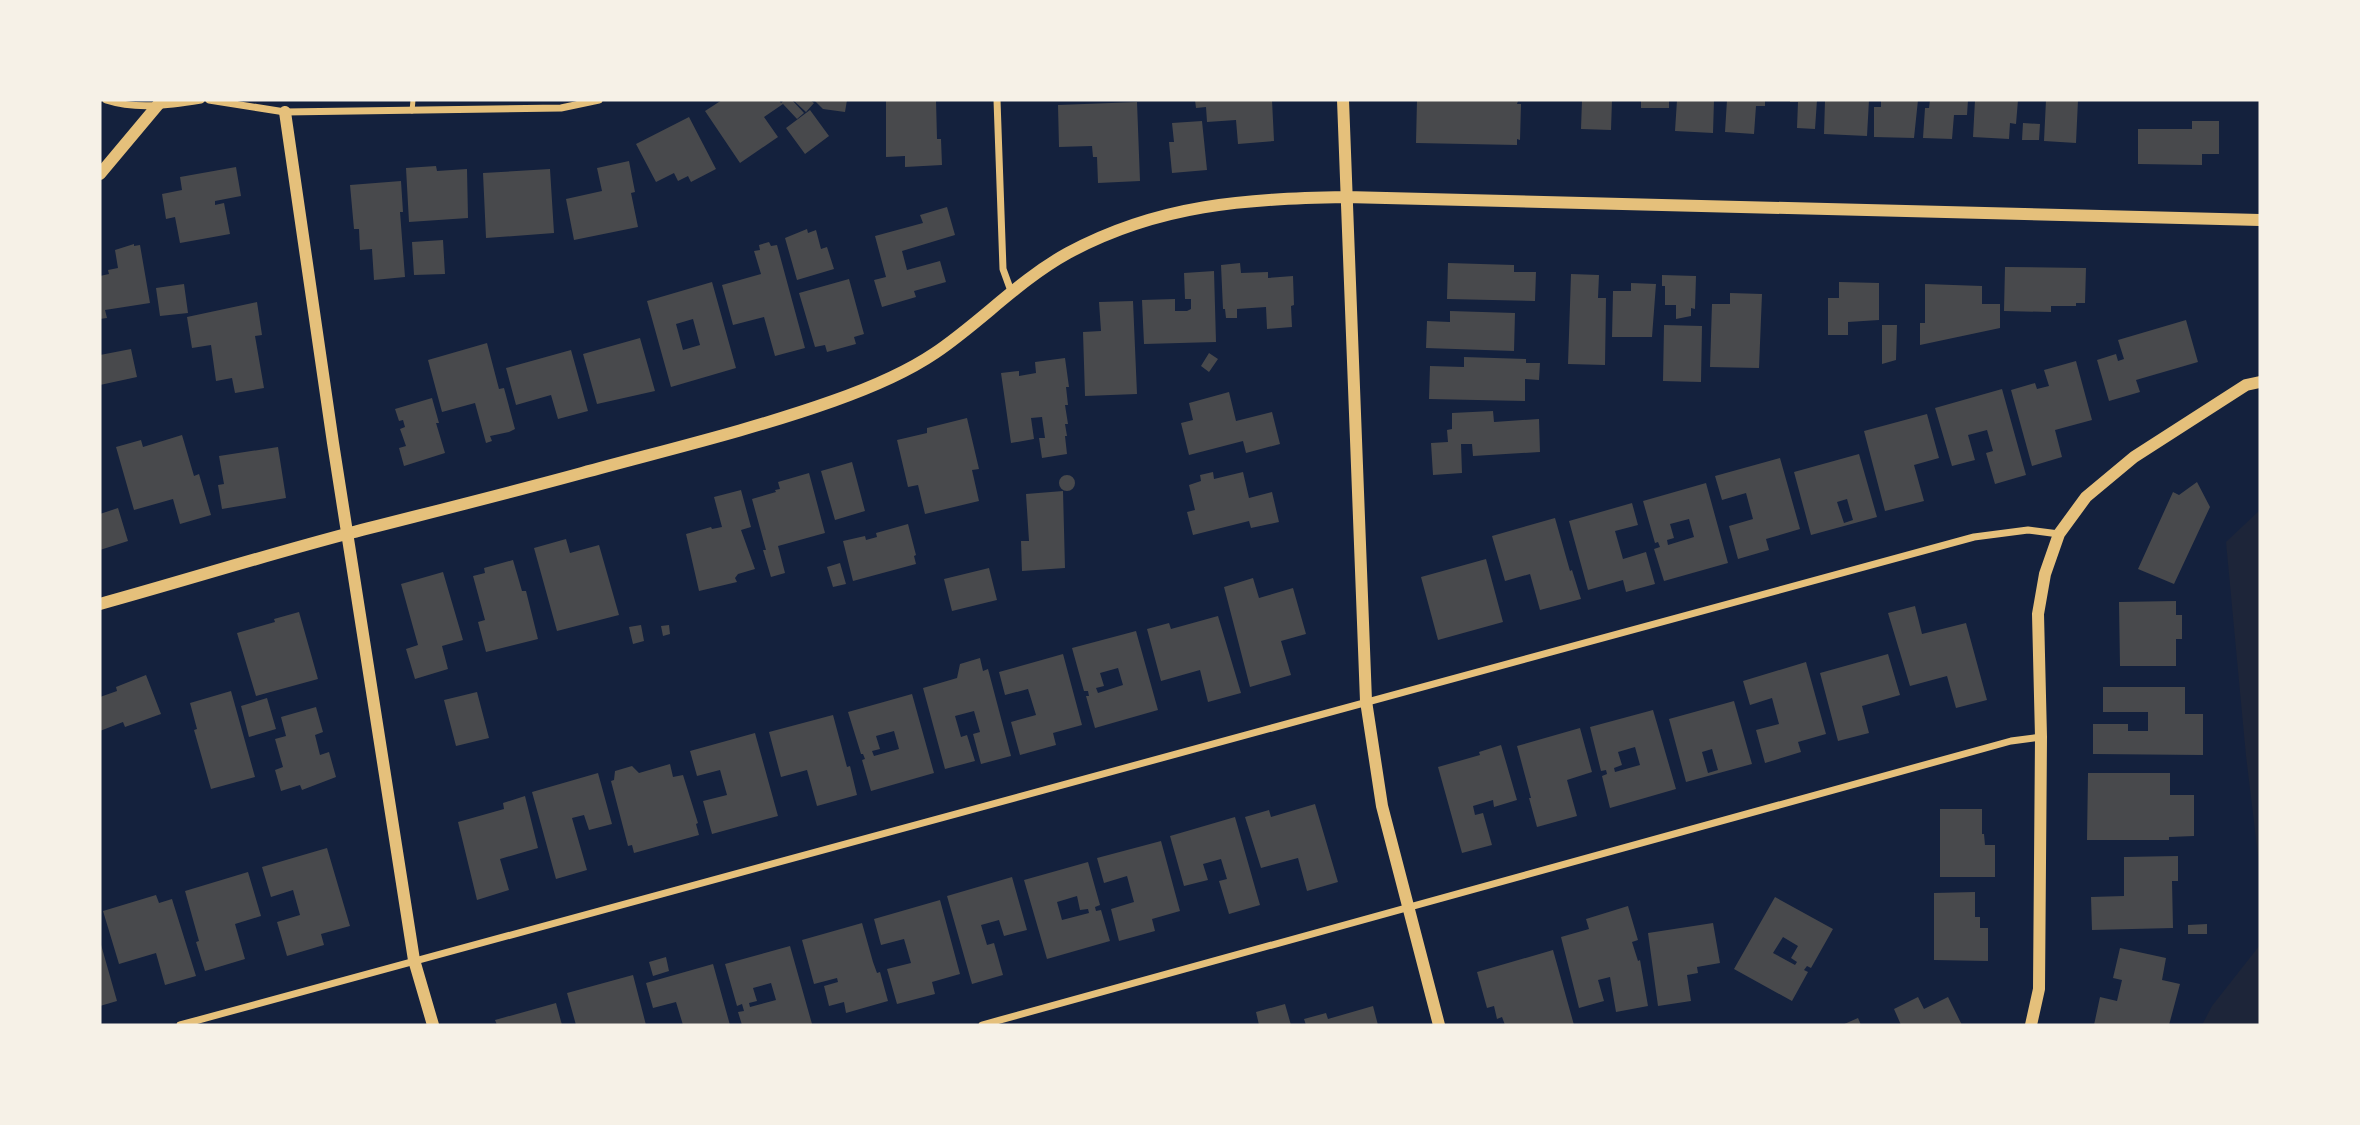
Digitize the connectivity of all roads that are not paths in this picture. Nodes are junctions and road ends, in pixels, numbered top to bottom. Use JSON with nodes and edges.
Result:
{"nodes":[{"id":1,"x":106,"y":100,"type":"edge"},
{"id":2,"x":201,"y":100,"type":"edge"},
{"id":3,"x":209,"y":100,"type":"edge"},
{"id":4,"x":413,"y":100,"type":"edge"},
{"id":5,"x":599,"y":100,"type":"edge"},
{"id":6,"x":997,"y":100,"type":"edge"},
{"id":7,"x":1343,"y":100,"type":"edge"},
{"id":8,"x":160,"y":103,"type":"edge"},
{"id":9,"x":412,"y":111,"type":"junction"},
{"id":10,"x":285,"y":112,"type":"junction"},
{"id":11,"x":100,"y":174,"type":"edge"},
{"id":12,"x":1346,"y":197,"type":"junction"},
{"id":13,"x":2260,"y":220,"type":"edge"},
{"id":14,"x":1011,"y":291,"type":"junction"},
{"id":15,"x":2260,"y":382,"type":"edge"},
{"id":16,"x":347,"y":534,"type":"junction"},
{"id":17,"x":2059,"y":534,"type":"junction"},
{"id":18,"x":100,"y":604,"type":"edge"},
{"id":19,"x":1366,"y":701,"type":"junction"},
{"id":20,"x":2041,"y":737,"type":"junction"},
{"id":21,"x":1407,"y":909,"type":"junction"},
{"id":22,"x":414,"y":960,"type":"junction"},
{"id":23,"x":180,"y":1025,"type":"edge"},
{"id":24,"x":433,"y":1025,"type":"edge"},
{"id":25,"x":982,"y":1025,"type":"edge"},
{"id":26,"x":1439,"y":1025,"type":"edge"},
{"id":27,"x":2031,"y":1025,"type":"edge"}],
"edges":[{"from":1,"to":8,"type":"street"},
{"from":2,"to":8,"type":"street"},
{"from":3,"to":10,"type":"street"},
{"from":4,"to":9,"type":"lane"},
{"from":5,"to":9,"type":"street"},
{"from":6,"to":14,"type":"street"},
{"from":7,"to":12,"type":"street"},
{"from":8,"to":11,"type":"street"},
{"from":9,"to":10,"type":"street"},
{"from":10,"to":16,"type":"street"},
{"from":12,"to":13,"type":"street"},
{"from":12,"to":14,"type":"street"},
{"from":12,"to":19,"type":"street"},
{"from":14,"to":16,"type":"street"},
{"from":15,"to":17,"type":"street"},
{"from":16,"to":18,"type":"street"},
{"from":16,"to":22,"type":"street"},
{"from":17,"to":19,"type":"street"},
{"from":17,"to":20,"type":"street"},
{"from":19,"to":21,"type":"street"},
{"from":19,"to":22,"type":"street"},
{"from":20,"to":21,"type":"street"},
{"from":20,"to":27,"type":"street"},
{"from":21,"to":25,"type":"street"},
{"from":21,"to":26,"type":"street"},
{"from":22,"to":23,"type":"street"},
{"from":22,"to":24,"type":"street"}]}
